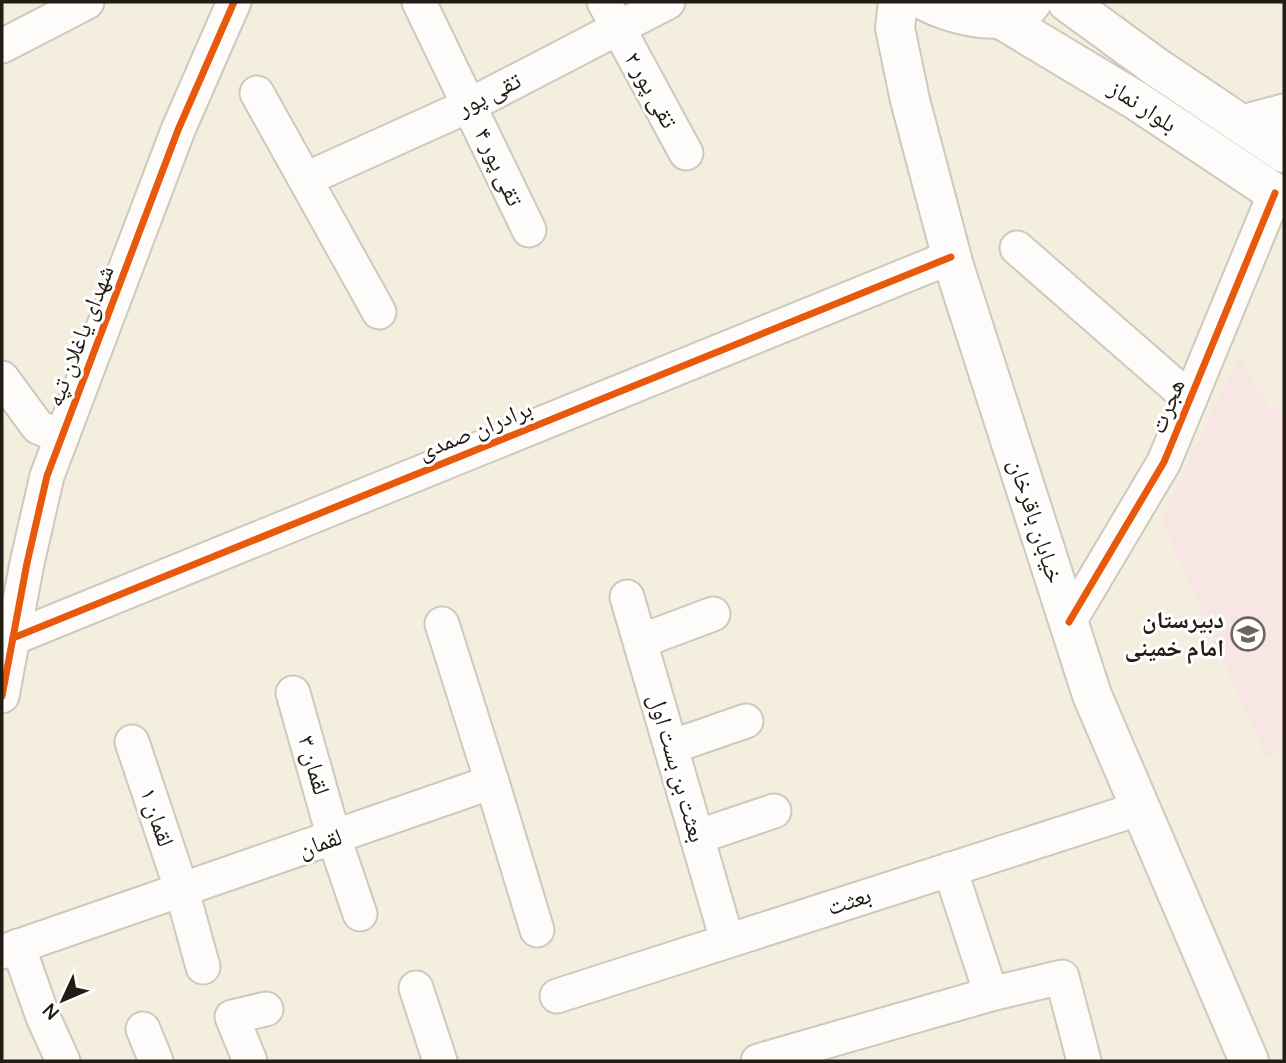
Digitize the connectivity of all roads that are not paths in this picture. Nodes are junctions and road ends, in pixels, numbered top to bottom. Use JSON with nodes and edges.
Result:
{"nodes":[{"id":1,"x":87,"y":2,"type":"edge"},
{"id":2,"x":234,"y":2,"type":"edge"},
{"id":3,"x":419,"y":2,"type":"edge"},
{"id":4,"x":668,"y":2,"type":"edge"},
{"id":5,"x":898,"y":2,"type":"edge"},
{"id":6,"x":926,"y":2,"type":"edge"},
{"id":7,"x":1067,"y":2,"type":"edge"},
{"id":8,"x":1015,"y":10,"type":"edge"},
{"id":9,"x":610,"y":14,"type":"edge"},
{"id":10,"x":1110,"y":33,"type":"junction"},
{"id":11,"x":2,"y":46,"type":"edge"},
{"id":12,"x":1093,"y":75,"type":"junction"},
{"id":13,"x":257,"y":93,"type":"dead end"},
{"id":14,"x":470,"y":105,"type":"junction"},
{"id":15,"x":1284,"y":111,"type":"edge"},
{"id":16,"x":1239,"y":123,"type":"junction"},
{"id":17,"x":686,"y":152,"type":"dead end"},
{"id":18,"x":1284,"y":153,"type":"edge"},
{"id":19,"x":306,"y":179,"type":"junction"},
{"id":20,"x":1280,"y":196,"type":"edge"},
{"id":21,"x":528,"y":230,"type":"dead end"},
{"id":22,"x":1017,"y":248,"type":"dead end"},
{"id":23,"x":951,"y":257,"type":"junction"},
{"id":24,"x":379,"y":312,"type":"dead end"},
{"id":25,"x":2,"y":378,"type":"edge"},
{"id":26,"x":1191,"y":399,"type":"junction"},
{"id":27,"x":62,"y":437,"type":"junction"},
{"id":28,"x":627,"y":597,"type":"dead end"},
{"id":29,"x":713,"y":614,"type":"dead end"},
{"id":30,"x":1069,"y":622,"type":"junction"},
{"id":31,"x":442,"y":624,"type":"dead end"},
{"id":32,"x":640,"y":640,"type":"junction"},
{"id":33,"x":8,"y":654,"type":"edge"},
{"id":34,"x":293,"y":693,"type":"dead end"},
{"id":35,"x":2,"y":696,"type":"edge"},
{"id":36,"x":746,"y":721,"type":"dead end"},
{"id":37,"x":132,"y":742,"type":"dead end"},
{"id":38,"x":671,"y":747,"type":"junction"},
{"id":39,"x":492,"y":782,"type":"junction"},
{"id":40,"x":1141,"y":808,"type":"junction"},
{"id":41,"x":774,"y":811,"type":"dead end"},
{"id":42,"x":697,"y":837,"type":"junction"},
{"id":43,"x":334,"y":838,"type":"junction"},
{"id":44,"x":950,"y":869,"type":"junction"},
{"id":45,"x":182,"y":891,"type":"junction"},
{"id":46,"x":360,"y":914,"type":"dead end"},
{"id":47,"x":537,"y":930,"type":"dead end"},
{"id":48,"x":727,"y":940,"type":"junction"},
{"id":49,"x":10,"y":949,"type":"edge"},
{"id":50,"x":204,"y":967,"type":"dead end"},
{"id":51,"x":416,"y":988,"type":"dead end"},
{"id":52,"x":991,"y":994,"type":"junction"},
{"id":53,"x":557,"y":996,"type":"dead end"},
{"id":54,"x":265,"y":1009,"type":"dead end"},
{"id":55,"x":143,"y":1029,"type":"dead end"},
{"id":56,"x":63,"y":1061,"type":"edge"},
{"id":57,"x":156,"y":1061,"type":"edge"},
{"id":58,"x":250,"y":1061,"type":"edge"},
{"id":59,"x":440,"y":1061,"type":"edge"},
{"id":60,"x":758,"y":1061,"type":"edge"},
{"id":61,"x":1084,"y":1061,"type":"edge"},
{"id":62,"x":1250,"y":1061,"type":"edge"}],
"edges":[{"from":1,"to":11,"type":"street"},
{"from":2,"to":27,"type":"street","name":"شهدای یاغلان تپه"},
{"from":3,"to":14,"type":"street","name":"تقی پور ۴"},
{"from":4,"to":9,"type":"street","name":"تقی پور"},
{"from":5,"to":23,"type":"main road","name":"خیابان باقرخان"},
{"from":6,"to":8,"type":"main road"},
{"from":7,"to":10,"type":"main road","name":"بلوار نماز"},
{"from":8,"to":12,"type":"main road","name":"بلوار نماز"},
{"from":9,"to":14,"type":"street","name":"تقی پور"},
{"from":9,"to":17,"type":"street","name":"تقی پور ۲"},
{"from":10,"to":12,"type":"main road"},
{"from":10,"to":16,"type":"main road","name":"بلوار نماز"},
{"from":12,"to":20,"type":"main road","name":"بلوار نماز"},
{"from":13,"to":19,"type":"street"},
{"from":14,"to":19,"type":"street","name":"تقی پور"},
{"from":14,"to":21,"type":"street","name":"تقی پور ۴"},
{"from":15,"to":16,"type":"street"},
{"from":16,"to":18,"type":"main road","name":"بلوار نماز"},
{"from":19,"to":24,"type":"street"},
{"from":20,"to":26,"type":"street","name":"هجرت"},
{"from":22,"to":26,"type":"street"},
{"from":23,"to":30,"type":"main road","name":"خیابان باقرخان"},
{"from":23,"to":33,"type":"street","name":"برادران صمدی"},
{"from":25,"to":27,"type":"street"},
{"from":26,"to":30,"type":"street","name":"هجرت"},
{"from":27,"to":33,"type":"street","name":"شهدای یاغلان تپه"},
{"from":28,"to":32,"type":"street","name":"بعثت بن بست اول"},
{"from":29,"to":32,"type":"street"},
{"from":30,"to":40,"type":"main road","name":"خیابان باقرخان"},
{"from":31,"to":39,"type":"street"},
{"from":32,"to":38,"type":"street","name":"بعثت بن بست اول"},
{"from":33,"to":35,"type":"street","name":"شهدای یاغلان تپه"},
{"from":34,"to":43,"type":"street","name":"لقمان ۳"},
{"from":36,"to":38,"type":"street"},
{"from":37,"to":45,"type":"street","name":"لقمان ۱"},
{"from":38,"to":42,"type":"street","name":"بعثت بن بست اول"},
{"from":39,"to":43,"type":"street","name":"لقمان"},
{"from":39,"to":47,"type":"street"},
{"from":40,"to":44,"type":"street","name":"بعثت"},
{"from":40,"to":62,"type":"main road","name":"خیابان باقرخان"},
{"from":41,"to":42,"type":"street"},
{"from":42,"to":48,"type":"street","name":"بعثت بن بست اول"},
{"from":43,"to":45,"type":"street","name":"لقمان"},
{"from":43,"to":46,"type":"street","name":"لقمان ۳"},
{"from":44,"to":48,"type":"street","name":"بعثت"},
{"from":44,"to":52,"type":"street"},
{"from":45,"to":49,"type":"street","name":"لقمان"},
{"from":45,"to":50,"type":"street","name":"لقمان ۱"},
{"from":48,"to":53,"type":"street","name":"بعثت"},
{"from":49,"to":56,"type":"street"},
{"from":51,"to":59,"type":"street"},
{"from":52,"to":60,"type":"street"},
{"from":52,"to":61,"type":"street"},
{"from":54,"to":58,"type":"street"},
{"from":55,"to":57,"type":"street"}]}
